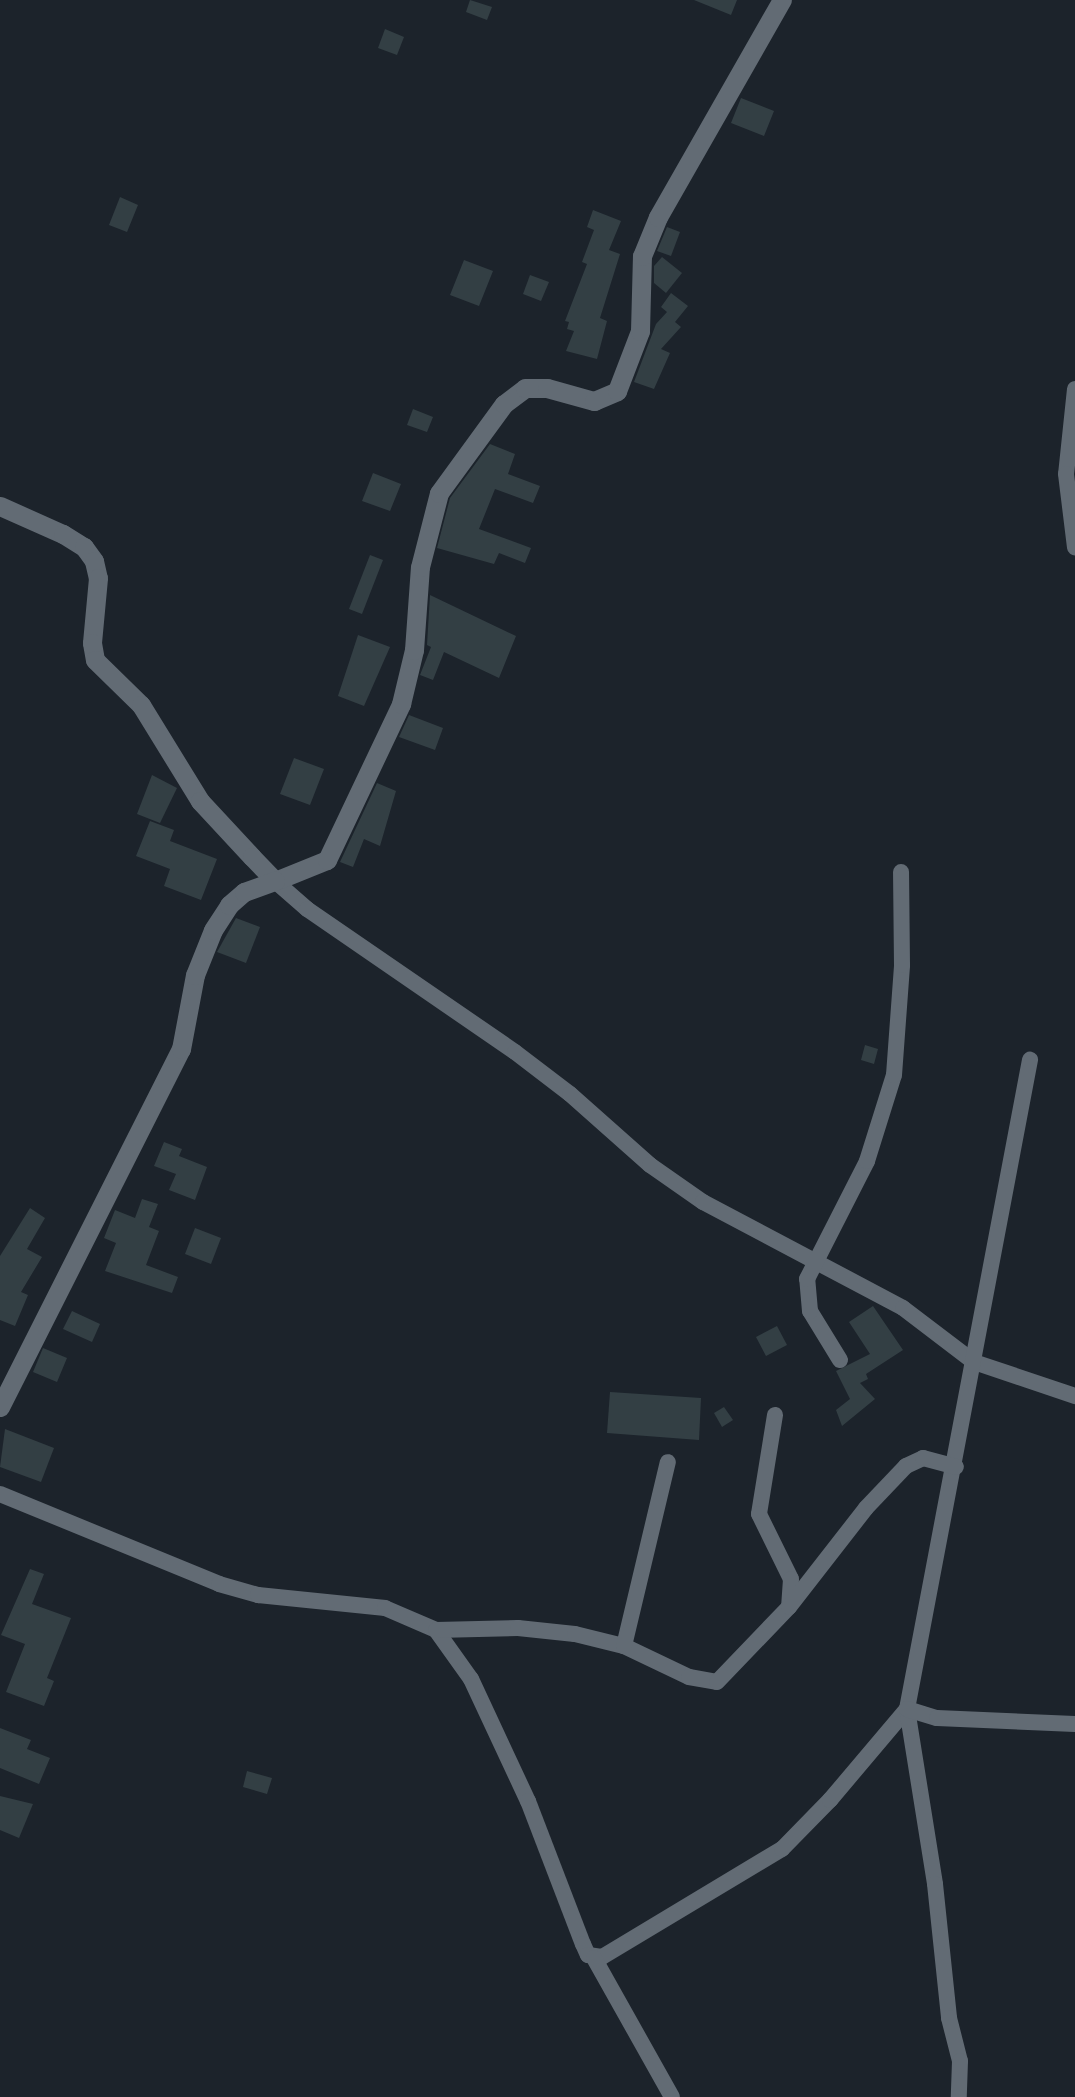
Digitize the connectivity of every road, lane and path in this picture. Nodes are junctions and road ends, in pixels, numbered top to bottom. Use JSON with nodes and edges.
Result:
{"nodes":[{"id":1,"x":782,"y":0,"type":"edge"},
{"id":2,"x":1075,"y":389,"type":"edge"},
{"id":3,"x":1073,"y":407,"type":"edge"},
{"id":4,"x":1071,"y":475,"type":"edge"},
{"id":5,"x":0,"y":506,"type":"edge"},
{"id":6,"x":1075,"y":547,"type":"edge"},
{"id":7,"x":901,"y":872,"type":"dead end"},
{"id":8,"x":275,"y":881,"type":"junction"},
{"id":9,"x":1030,"y":1060,"type":"dead end"},
{"id":10,"x":813,"y":1263,"type":"junction"},
{"id":11,"x":840,"y":1360,"type":"dead end"},
{"id":12,"x":974,"y":1362,"type":"junction"},
{"id":13,"x":1075,"y":1396,"type":"edge"},
{"id":14,"x":0,"y":1407,"type":"edge"},
{"id":15,"x":775,"y":1415,"type":"dead end"},
{"id":16,"x":667,"y":1462,"type":"dead end"},
{"id":17,"x":956,"y":1467,"type":"junction"},
{"id":18,"x":0,"y":1494,"type":"edge"},
{"id":19,"x":789,"y":1607,"type":"junction"},
{"id":20,"x":436,"y":1630,"type":"junction"},
{"id":21,"x":624,"y":1646,"type":"junction"},
{"id":22,"x":907,"y":1709,"type":"junction"},
{"id":23,"x":1075,"y":1724,"type":"edge"},
{"id":24,"x":594,"y":1958,"type":"junction"},
{"id":25,"x":672,"y":2097,"type":"edge"},
{"id":26,"x":959,"y":2097,"type":"edge"}],
"edges":[{"from":1,"to":8,"type":"street"},
{"from":2,"to":3,"type":"street"},
{"from":3,"to":4,"type":"street"},
{"from":4,"to":6,"type":"street"},
{"from":5,"to":8,"type":"street"},
{"from":7,"to":10,"type":"street"},
{"from":8,"to":10,"type":"street"},
{"from":8,"to":14,"type":"street"},
{"from":9,"to":12,"type":"street"},
{"from":10,"to":11,"type":"street"},
{"from":10,"to":12,"type":"street"},
{"from":12,"to":13,"type":"street"},
{"from":12,"to":17,"type":"street"},
{"from":15,"to":19,"type":"street"},
{"from":16,"to":21,"type":"street"},
{"from":17,"to":19,"type":"street"},
{"from":17,"to":22,"type":"street"},
{"from":18,"to":20,"type":"street"},
{"from":19,"to":21,"type":"street"},
{"from":20,"to":21,"type":"street"},
{"from":20,"to":24,"type":"street"},
{"from":22,"to":23,"type":"street"},
{"from":22,"to":24,"type":"street"},
{"from":22,"to":26,"type":"street"},
{"from":24,"to":25,"type":"street"}]}
